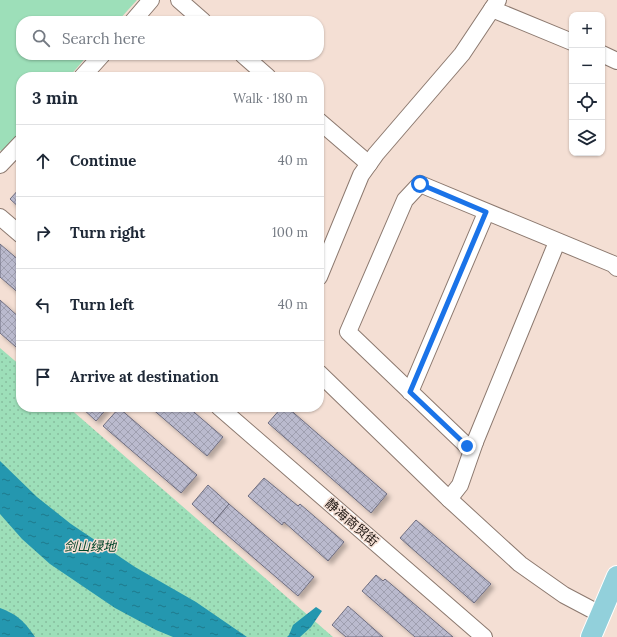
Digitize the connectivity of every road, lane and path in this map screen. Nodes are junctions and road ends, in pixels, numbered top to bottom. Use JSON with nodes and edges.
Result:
{"nodes":[{"id":1,"x":151,"y":0,"type":"edge"},
{"id":2,"x":179,"y":0,"type":"edge"},
{"id":3,"x":495,"y":4,"type":"edge"},
{"id":4,"x":137,"y":16,"type":"edge"},
{"id":5,"x":197,"y":16,"type":"edge"},
{"id":6,"x":569,"y":41,"type":"edge"},
{"id":7,"x":605,"y":55,"type":"edge"},
{"id":8,"x":97,"y":60,"type":"edge"},
{"id":9,"x":249,"y":60,"type":"edge"},
{"id":10,"x":617,"y":61,"type":"edge"},
{"id":11,"x":87,"y":72,"type":"edge"},
{"id":12,"x":262,"y":72,"type":"edge"},
{"id":13,"x":324,"y":125,"type":"edge"},
{"id":14,"x":16,"y":148,"type":"edge"},
{"id":15,"x":369,"y":164,"type":"junction"},
{"id":16,"x":0,"y":165,"type":"edge"},
{"id":17,"x":486,"y":212,"type":"junction"},
{"id":18,"x":0,"y":217,"type":"edge"},
{"id":19,"x":16,"y":231,"type":"edge"},
{"id":20,"x":557,"y":242,"type":"junction"},
{"id":21,"x":616,"y":262,"type":"edge"},
{"id":22,"x":324,"y":265,"type":"edge"},
{"id":23,"x":324,"y":378,"type":"edge"},
{"id":24,"x":410,"y":392,"type":"junction"},
{"id":25,"x":225,"y":412,"type":"edge"},
{"id":26,"x":475,"y":442,"type":"junction"},
{"id":27,"x":449,"y":499,"type":"junction"},
{"id":28,"x":617,"y":576,"type":"edge"},
{"id":29,"x":600,"y":614,"type":"junction"},
{"id":30,"x":484,"y":637,"type":"edge"},
{"id":31,"x":591,"y":637,"type":"edge"}],
"edges":[{"from":1,"to":4,"type":"street"},
{"from":2,"to":5,"type":"street"},
{"from":3,"to":6,"type":"street"},
{"from":3,"to":15,"type":"street"},
{"from":7,"to":10,"type":"street"},
{"from":8,"to":11,"type":"street"},
{"from":9,"to":12,"type":"street"},
{"from":13,"to":15,"type":"street"},
{"from":14,"to":16,"type":"street"},
{"from":15,"to":22,"type":"street"},
{"from":17,"to":20,"type":"street"},
{"from":17,"to":24,"type":"street"},
{"from":17,"to":24,"type":"street"},
{"from":18,"to":19,"type":"street"},
{"from":20,"to":21,"type":"street"},
{"from":20,"to":26,"type":"street"},
{"from":23,"to":27,"type":"street"},
{"from":24,"to":26,"type":"street"},
{"from":25,"to":30,"type":"street","name":"静海商贸街"},
{"from":26,"to":27,"type":"street"},
{"from":27,"to":29,"type":"street"},
{"from":28,"to":29,"type":"main road"},
{"from":29,"to":31,"type":"main road"}]}
